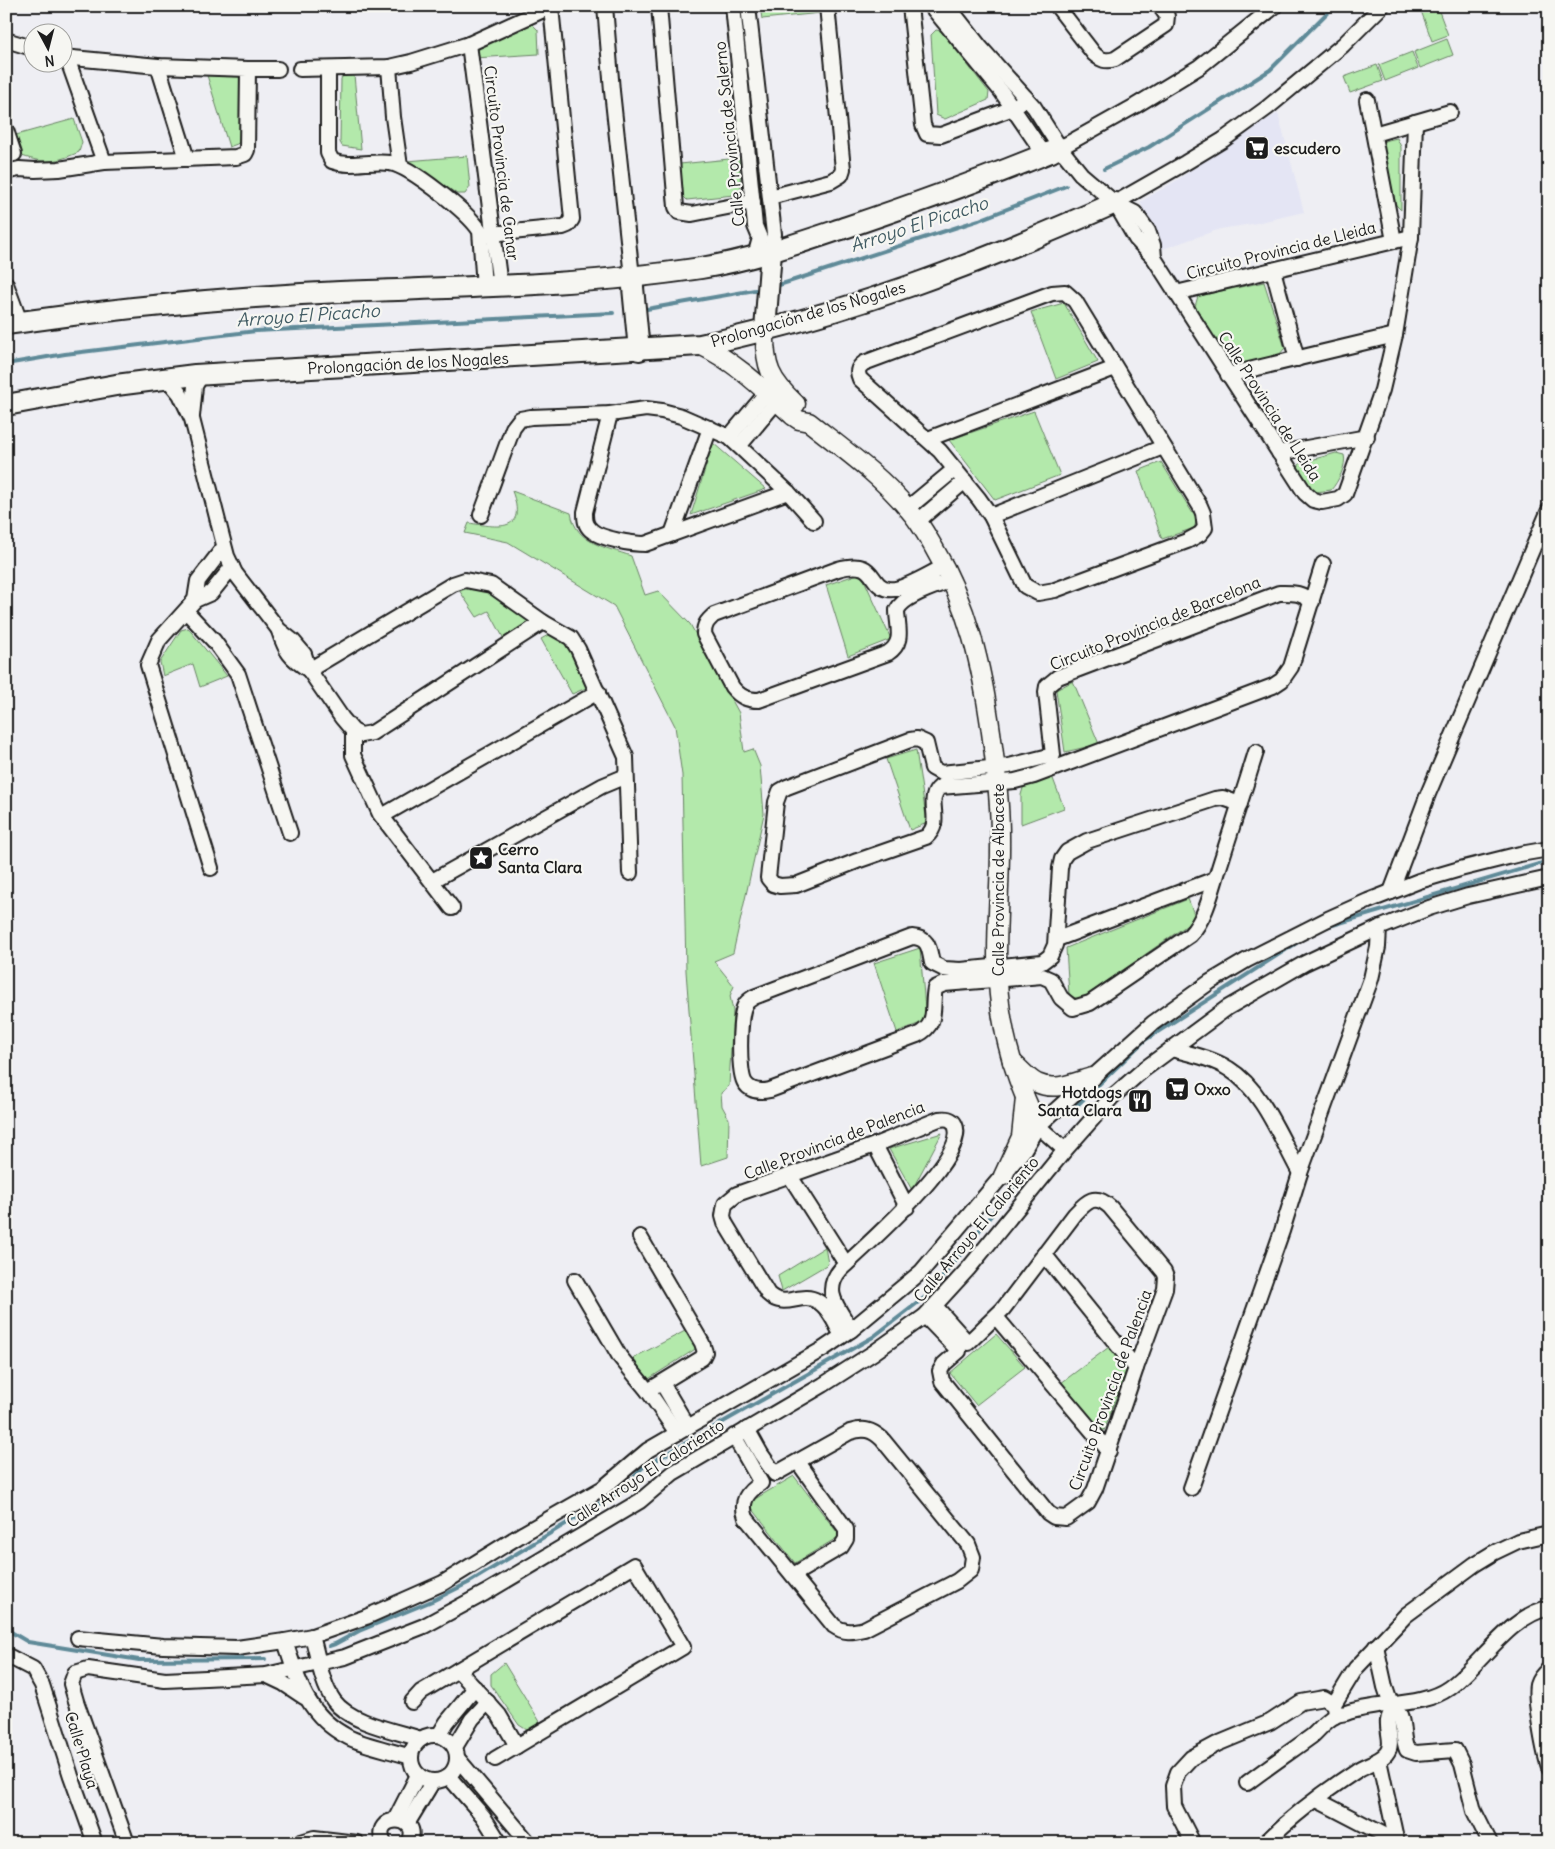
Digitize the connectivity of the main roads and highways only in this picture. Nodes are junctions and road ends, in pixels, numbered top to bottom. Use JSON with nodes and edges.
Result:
{"nodes":[{"id":1,"x":1057,"y":153,"type":"road end"},
{"id":2,"x":1115,"y":203,"type":"road end"},
{"id":3,"x":772,"y":247,"type":"junction"},
{"id":4,"x":632,"y":276,"type":"junction"},
{"id":5,"x":13,"y":323,"type":"edge"},
{"id":6,"x":765,"y":330,"type":"junction"},
{"id":7,"x":639,"y":350,"type":"junction"},
{"id":8,"x":6,"y":405,"type":"edge"}],
"edges":[{"from":1,"to":3,"type":"main road"},
{"from":2,"to":6,"type":"main road","name":"Prolongación de los Nogales"},
{"from":3,"to":4,"type":"main road"},
{"from":3,"to":6,"type":"main road"},
{"from":4,"to":5,"type":"main road"},
{"from":4,"to":7,"type":"main road"},
{"from":6,"to":7,"type":"main road","name":"Prolongación de los Nogales"},
{"from":7,"to":8,"type":"main road","name":"Prolongación de los Nogales"}]}
